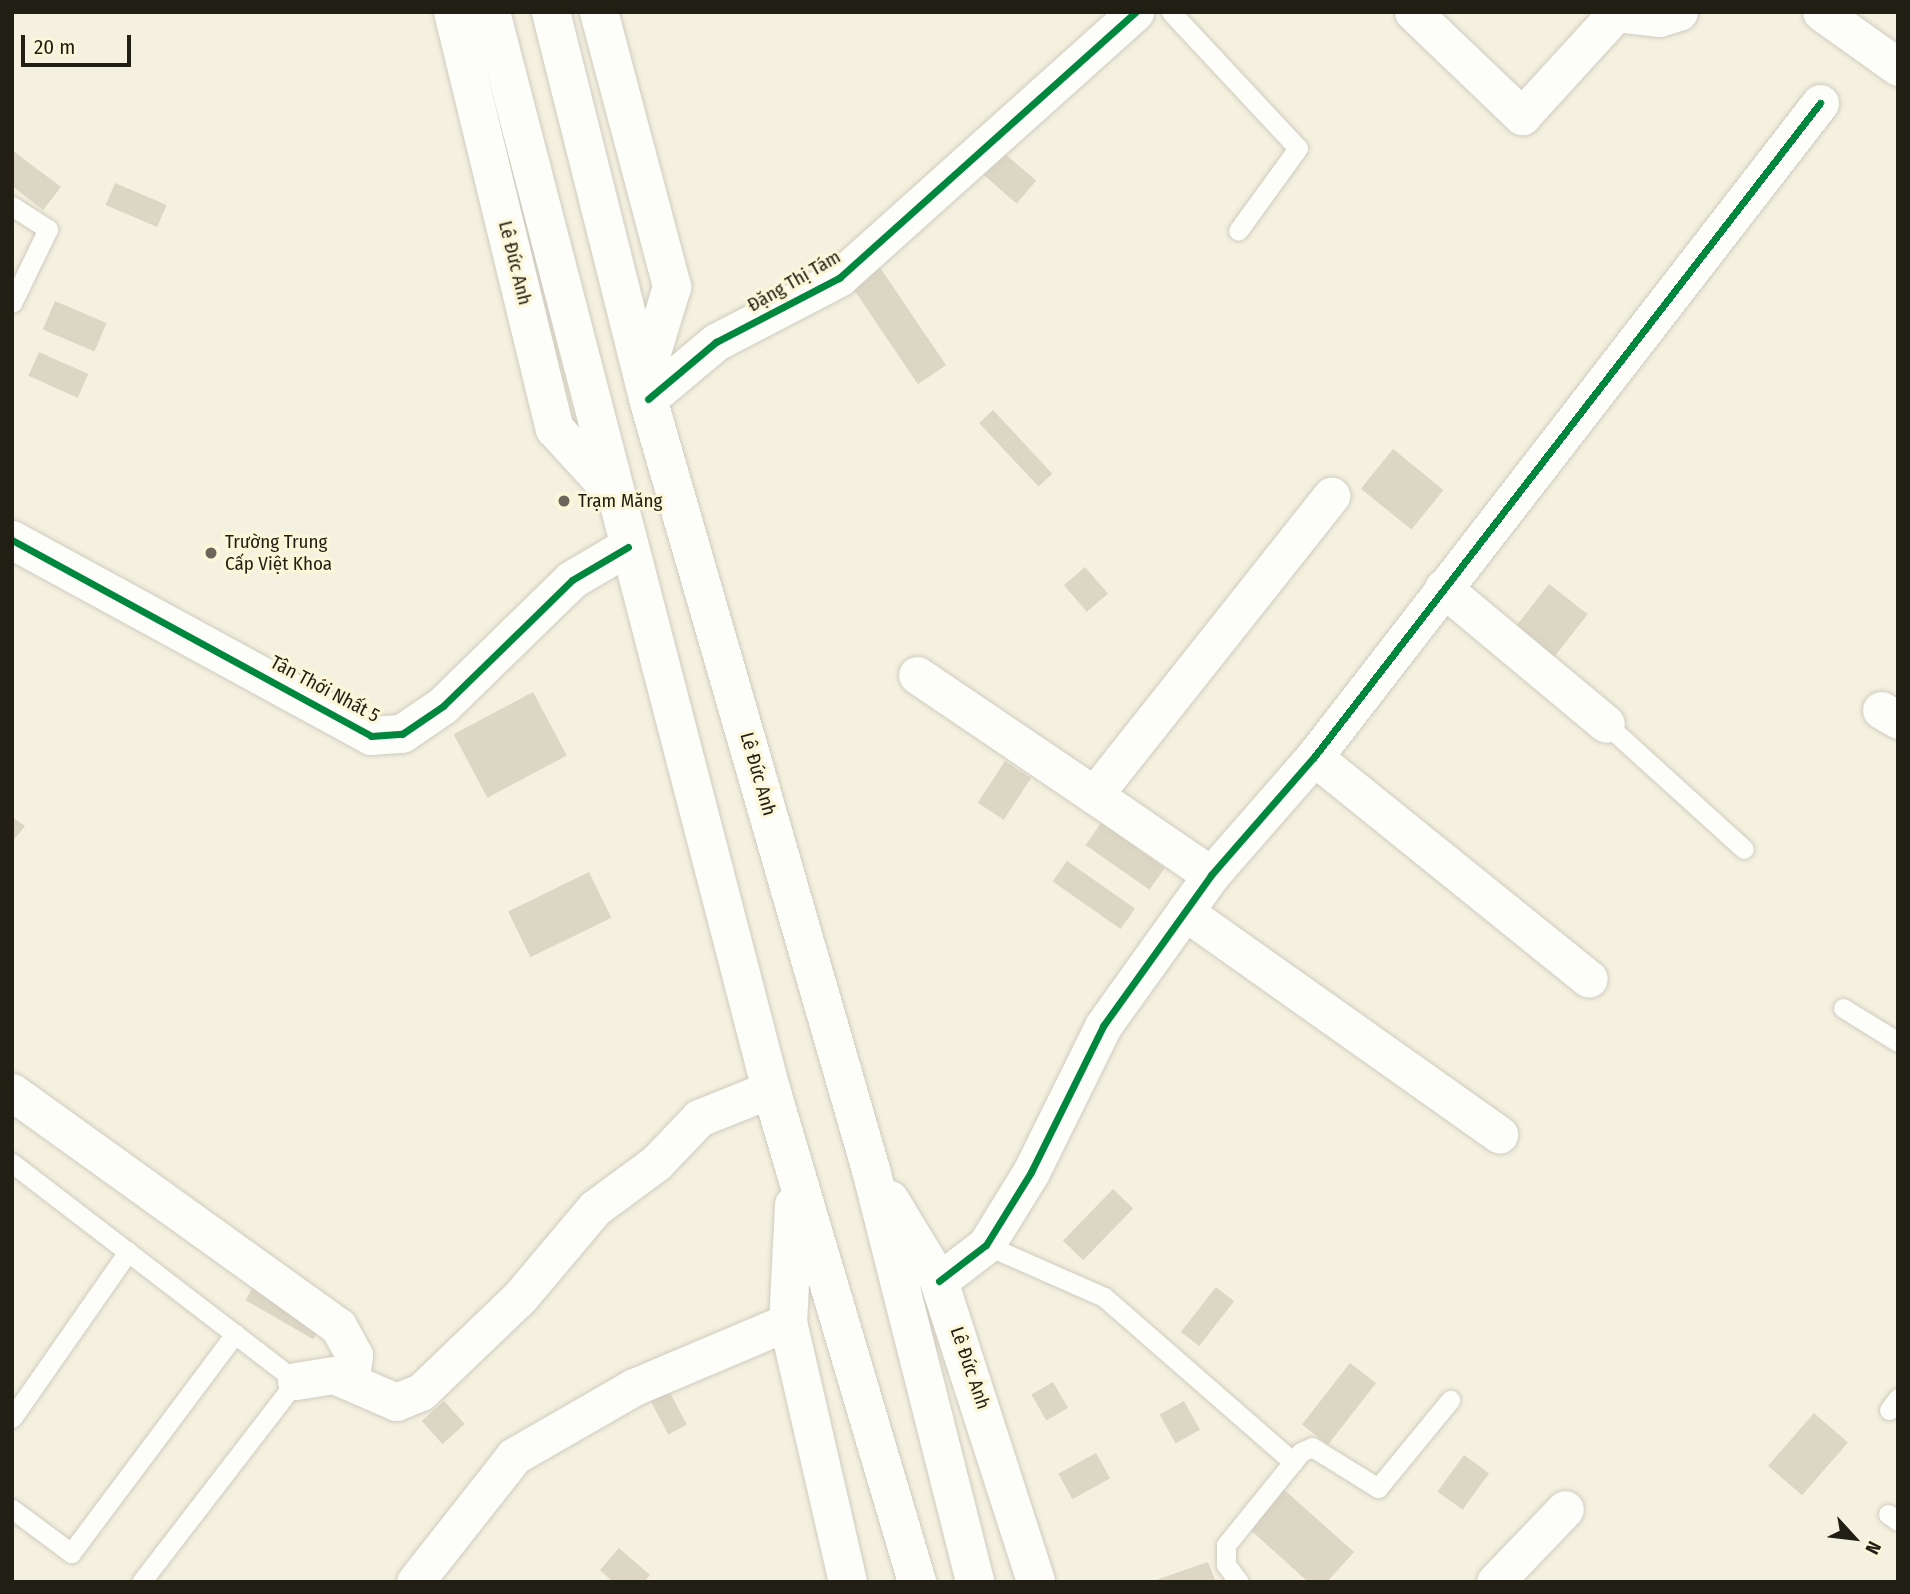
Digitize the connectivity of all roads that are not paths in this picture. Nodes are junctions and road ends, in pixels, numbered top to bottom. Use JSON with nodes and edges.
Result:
{"nodes":[{"id":1,"x":453,"y":12,"type":"edge"},
{"id":2,"x":491,"y":12,"type":"edge"},
{"id":3,"x":551,"y":12,"type":"edge"},
{"id":4,"x":599,"y":12,"type":"edge"},
{"id":5,"x":1135,"y":12,"type":"edge"},
{"id":6,"x":1171,"y":12,"type":"edge"},
{"id":7,"x":1413,"y":12,"type":"edge"},
{"id":8,"x":1679,"y":12,"type":"edge"},
{"id":9,"x":1821,"y":12,"type":"edge"},
{"id":10,"x":1898,"y":67,"type":"edge"},
{"id":11,"x":1820,"y":103,"type":"dead end"},
{"id":12,"x":12,"y":206,"type":"edge"},
{"id":13,"x":1238,"y":231,"type":"dead end"},
{"id":14,"x":12,"y":303,"type":"edge"},
{"id":15,"x":646,"y":389,"type":"junction"},
{"id":16,"x":614,"y":493,"type":"junction"},
{"id":17,"x":1331,"y":496,"type":"dead end"},
{"id":18,"x":12,"y":540,"type":"edge"},
{"id":19,"x":628,"y":547,"type":"junction"},
{"id":20,"x":1443,"y":588,"type":"junction"},
{"id":21,"x":917,"y":674,"type":"dead end"},
{"id":22,"x":1606,"y":724,"type":"joint"},
{"id":23,"x":1314,"y":757,"type":"junction"},
{"id":24,"x":1094,"y":795,"type":"junction"},
{"id":25,"x":1744,"y":849,"type":"dead end"},
{"id":26,"x":1211,"y":875,"type":"junction"},
{"id":27,"x":1185,"y":912,"type":"junction"},
{"id":28,"x":1589,"y":979,"type":"dead end"},
{"id":29,"x":1843,"y":1008,"type":"dead end"},
{"id":30,"x":1898,"y":1042,"type":"edge"},
{"id":31,"x":771,"y":1089,"type":"junction"},
{"id":32,"x":12,"y":1092,"type":"edge"},
{"id":33,"x":1499,"y":1134,"type":"dead end"},
{"id":34,"x":12,"y":1163,"type":"edge"},
{"id":35,"x":871,"y":1170,"type":"junction"},
{"id":36,"x":796,"y":1178,"type":"junction"},
{"id":37,"x":986,"y":1245,"type":"junction"},
{"id":38,"x":128,"y":1252,"type":"junction"},
{"id":39,"x":940,"y":1280,"type":"junction"},
{"id":40,"x":788,"y":1322,"type":"junction"},
{"id":41,"x":235,"y":1334,"type":"junction"},
{"id":42,"x":296,"y":1381,"type":"junction"},
{"id":43,"x":351,"y":1381,"type":"junction"},
{"id":44,"x":1450,"y":1400,"type":"dead end"},
{"id":45,"x":12,"y":1418,"type":"edge"},
{"id":46,"x":1293,"y":1462,"type":"junction"},
{"id":47,"x":12,"y":1509,"type":"edge"},
{"id":48,"x":1565,"y":1509,"type":"dead end"},
{"id":49,"x":839,"y":1578,"type":"edge"},
{"id":50,"x":141,"y":1582,"type":"edge"},
{"id":51,"x":415,"y":1582,"type":"edge"},
{"id":52,"x":917,"y":1582,"type":"edge"},
{"id":53,"x":975,"y":1582,"type":"edge"},
{"id":54,"x":1036,"y":1582,"type":"edge"},
{"id":55,"x":1239,"y":1582,"type":"edge"},
{"id":56,"x":1495,"y":1582,"type":"edge"}],
"edges":[{"from":1,"to":16,"type":"main road","name":"Lê Đức Anh"},
{"from":2,"to":16,"type":"main road","name":"Lê Đức Anh"},
{"from":3,"to":15,"type":"main road","name":"Lê Đức Anh"},
{"from":4,"to":15,"type":"main road"},
{"from":5,"to":15,"type":"street","name":"Đặng Thị Tám"},
{"from":6,"to":13,"type":"lane"},
{"from":7,"to":8,"type":"street"},
{"from":9,"to":10,"type":"street"},
{"from":11,"to":20,"type":"street"},
{"from":12,"to":14,"type":"lane"},
{"from":15,"to":35,"type":"main road","name":"Lê Đức Anh"},
{"from":16,"to":19,"type":"main road","name":"Lê Đức Anh"},
{"from":17,"to":24,"type":"street"},
{"from":18,"to":19,"type":"main road","name":"Tân Thới Nhất 5"},
{"from":19,"to":31,"type":"main road","name":"Lê Đức Anh"},
{"from":20,"to":22,"type":"street"},
{"from":20,"to":23,"type":"street"},
{"from":21,"to":24,"type":"street"},
{"from":22,"to":25,"type":"lane"},
{"from":23,"to":26,"type":"street"},
{"from":23,"to":28,"type":"street"},
{"from":24,"to":26,"type":"street"},
{"from":26,"to":27,"type":"street"},
{"from":27,"to":33,"type":"street"},
{"from":27,"to":37,"type":"street"},
{"from":29,"to":30,"type":"lane"},
{"from":31,"to":36,"type":"main road","name":"Lê Đức Anh"},
{"from":31,"to":43,"type":"street"},
{"from":32,"to":43,"type":"street"},
{"from":34,"to":38,"type":"lane"},
{"from":35,"to":39,"type":"main road","name":"Lê Đức Anh"},
{"from":35,"to":53,"type":"main road","name":"Lê Đức Anh"},
{"from":36,"to":40,"type":"main road","name":"Lê Đức Anh"},
{"from":36,"to":52,"type":"main road","name":"Lê Đức Anh"},
{"from":37,"to":39,"type":"street"},
{"from":37,"to":46,"type":"lane"},
{"from":38,"to":41,"type":"lane"},
{"from":38,"to":45,"type":"lane"},
{"from":39,"to":54,"type":"main road","name":"Lê Đức Anh"},
{"from":40,"to":49,"type":"main road","name":"Lê Đức Anh"},
{"from":40,"to":51,"type":"street"},
{"from":41,"to":42,"type":"lane"},
{"from":41,"to":47,"type":"lane"},
{"from":42,"to":43,"type":"street"},
{"from":42,"to":50,"type":"lane"},
{"from":44,"to":46,"type":"lane"},
{"from":46,"to":55,"type":"lane"},
{"from":48,"to":56,"type":"street"}]}
